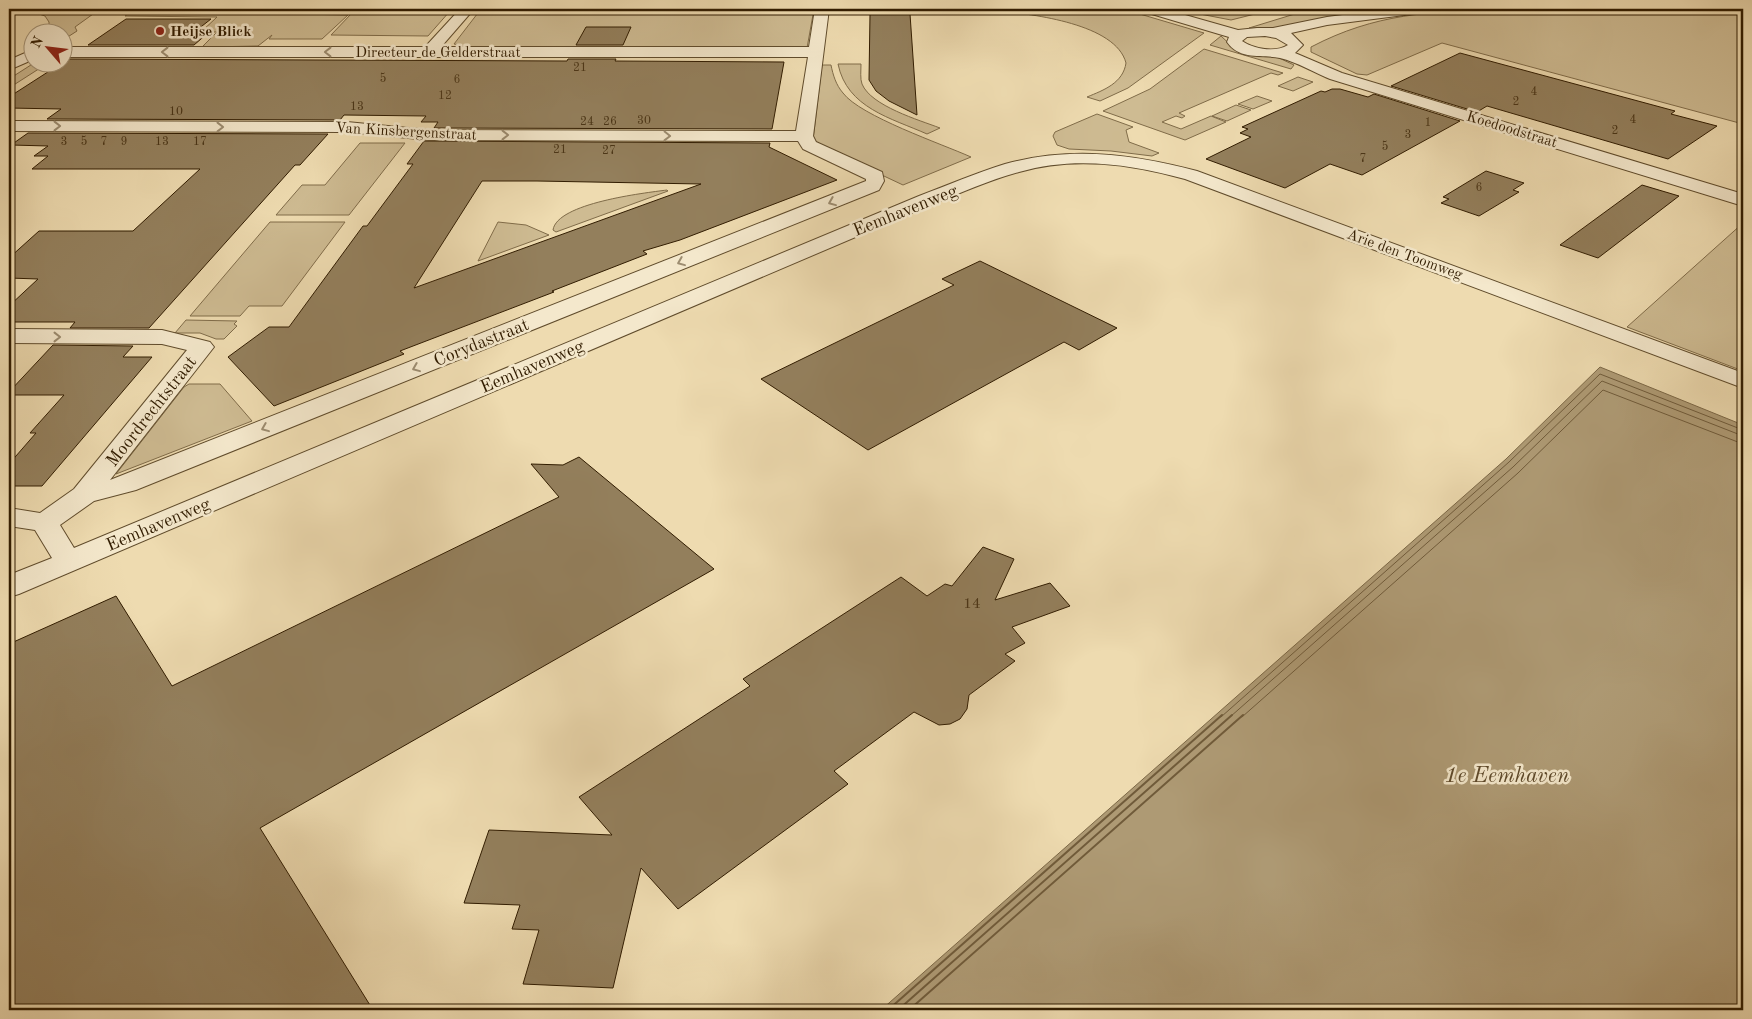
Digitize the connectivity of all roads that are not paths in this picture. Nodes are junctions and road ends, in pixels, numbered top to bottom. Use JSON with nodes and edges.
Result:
{"nodes":[{"id":1,"x":467,"y":9,"type":"edge"},
{"id":2,"x":822,"y":9,"type":"edge"},
{"id":3,"x":1150,"y":9,"type":"edge"},
{"id":4,"x":1420,"y":9,"type":"edge"},
{"id":5,"x":1715,"y":9,"type":"edge"},
{"id":6,"x":1743,"y":10,"type":"edge"},
{"id":7,"x":1359,"y":17,"type":"junction"},
{"id":8,"x":1272,"y":34,"type":"junction"},
{"id":9,"x":1239,"y":35,"type":"junction"},
{"id":10,"x":1288,"y":48,"type":"junction"},
{"id":11,"x":72,"y":52,"type":"edge"},
{"id":12,"x":429,"y":52,"type":"junction"},
{"id":13,"x":814,"y":52,"type":"junction"},
{"id":14,"x":22,"y":59,"type":"edge"},
{"id":15,"x":10,"y":64,"type":"edge"},
{"id":16,"x":9,"y":126,"type":"edge"},
{"id":17,"x":804,"y":136,"type":"junction"},
{"id":18,"x":1059,"y":159,"type":"joint"},
{"id":19,"x":1743,"y":200,"type":"edge"},
{"id":20,"x":9,"y":336,"type":"edge"},
{"id":21,"x":1743,"y":381,"type":"edge"},
{"id":22,"x":84,"y":495,"type":"junction"},
{"id":23,"x":9,"y":517,"type":"edge"},
{"id":24,"x":45,"y":523,"type":"junction"},
{"id":25,"x":68,"y":561,"type":"junction"},
{"id":26,"x":9,"y":587,"type":"edge"}],
"edges":[{"from":1,"to":12,"type":"street"},
{"from":2,"to":13,"type":"street"},
{"from":3,"to":9,"type":"street"},
{"from":4,"to":7,"type":"street"},
{"from":5,"to":6,"type":"street"},
{"from":7,"to":8,"type":"street"},
{"from":7,"to":10,"type":"street"},
{"from":8,"to":9,"type":"street"},
{"from":8,"to":10,"type":"street","name":"Koedoodstraat"},
{"from":9,"to":10,"type":"street"},
{"from":10,"to":19,"type":"street","name":"Koedoodstraat"},
{"from":12,"to":11,"type":"street","name":"Directeur de Gelderstraat","one_way":true},
{"from":12,"to":13,"type":"street","name":"Directeur de Gelderstraat"},
{"from":13,"to":17,"type":"street"},
{"from":14,"to":15,"type":"street"},
{"from":16,"to":17,"type":"street","name":"Van Kinsbergenstraat","one_way":true},
{"from":17,"to":22,"type":"street","name":"Corydastraat","one_way":true},
{"from":18,"to":21,"type":"street","name":"Arie den Toomweg"},
{"from":18,"to":25,"type":"street","name":"Eemhavenweg"},
{"from":20,"to":22,"type":"street","name":"Moordrechtstraat","one_way":true},
{"from":22,"to":24,"type":"street","name":"Moordrechtstraat"},
{"from":23,"to":24,"type":"street"},
{"from":24,"to":25,"type":"street"},
{"from":25,"to":26,"type":"street","name":"Eemhavenweg"}]}
